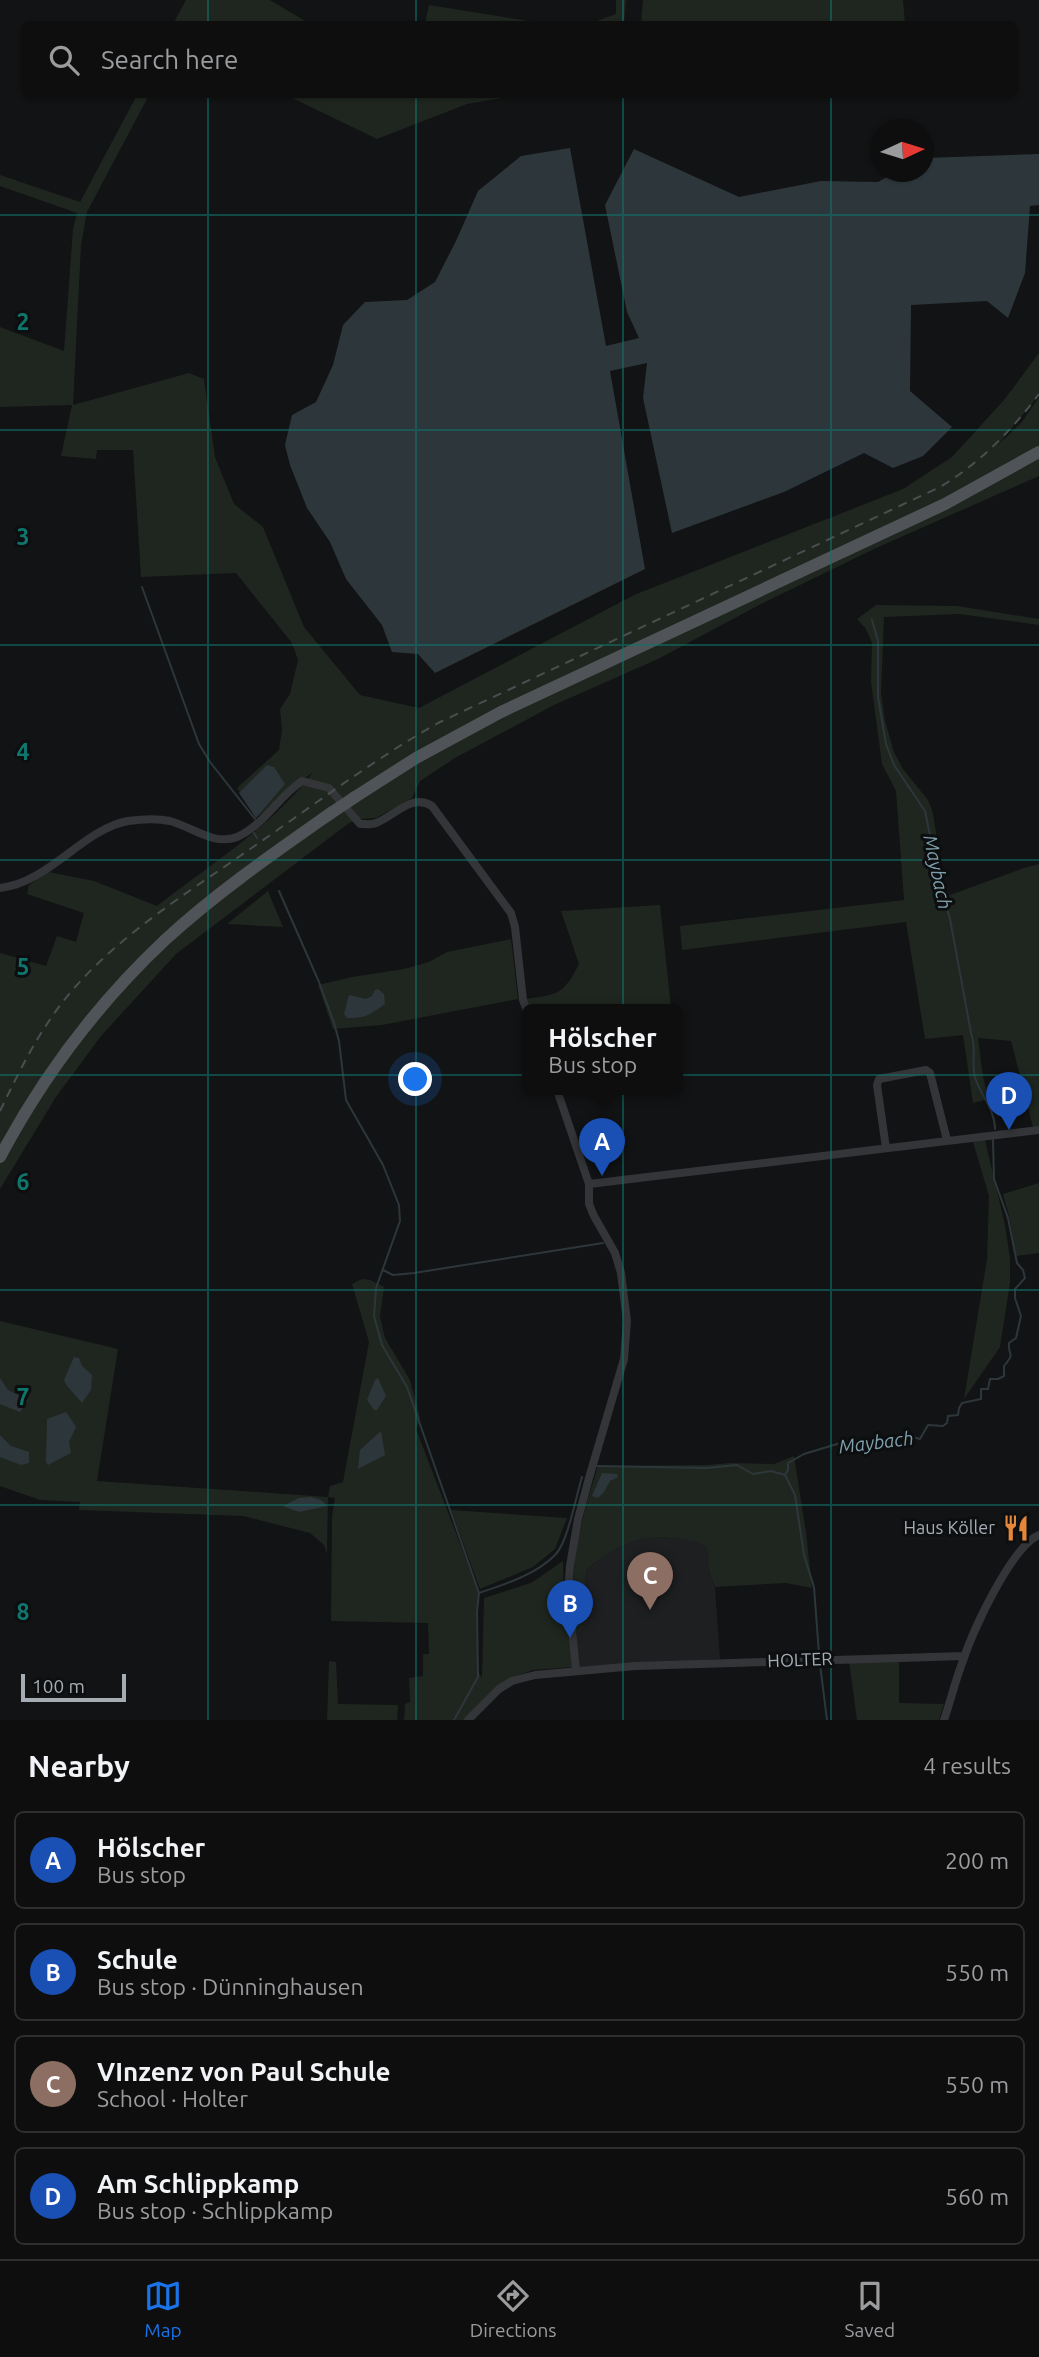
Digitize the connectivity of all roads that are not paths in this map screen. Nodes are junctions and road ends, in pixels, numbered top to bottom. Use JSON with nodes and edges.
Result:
{"nodes":[{"id":1,"x":1039,"y":452,"type":"edge"},
{"id":2,"x":0,"y":888,"type":"edge"},
{"id":3,"x":524,"y":1004,"type":"edge"},
{"id":4,"x":559,"y":1095,"type":"edge"},
{"id":5,"x":1039,"y":1130,"type":"edge"},
{"id":6,"x":947,"y":1140,"type":"junction"},
{"id":7,"x":886,"y":1148,"type":"junction"},
{"id":8,"x":0,"y":1157,"type":"edge"},
{"id":9,"x":589,"y":1184,"type":"junction"},
{"id":10,"x":1039,"y":1535,"type":"edge"},
{"id":11,"x":964,"y":1656,"type":"junction"},
{"id":12,"x":576,"y":1670,"type":"junction"},
{"id":13,"x":468,"y":1720,"type":"edge"},
{"id":14,"x":944,"y":1720,"type":"edge"}],
"edges":[{"from":1,"to":8,"type":"main road","bridge":true},
{"from":2,"to":3,"type":"street"},
{"from":4,"to":9,"type":"street"},
{"from":5,"to":6,"type":"street"},
{"from":6,"to":7,"type":"street"},
{"from":6,"to":7,"type":"street"},
{"from":7,"to":9,"type":"street"},
{"from":9,"to":12,"type":"street"},
{"from":10,"to":11,"type":"street"},
{"from":11,"to":12,"type":"street","name":"HOLTER"},
{"from":11,"to":14,"type":"street"},
{"from":12,"to":13,"type":"street","name":"HOLTER"}]}
